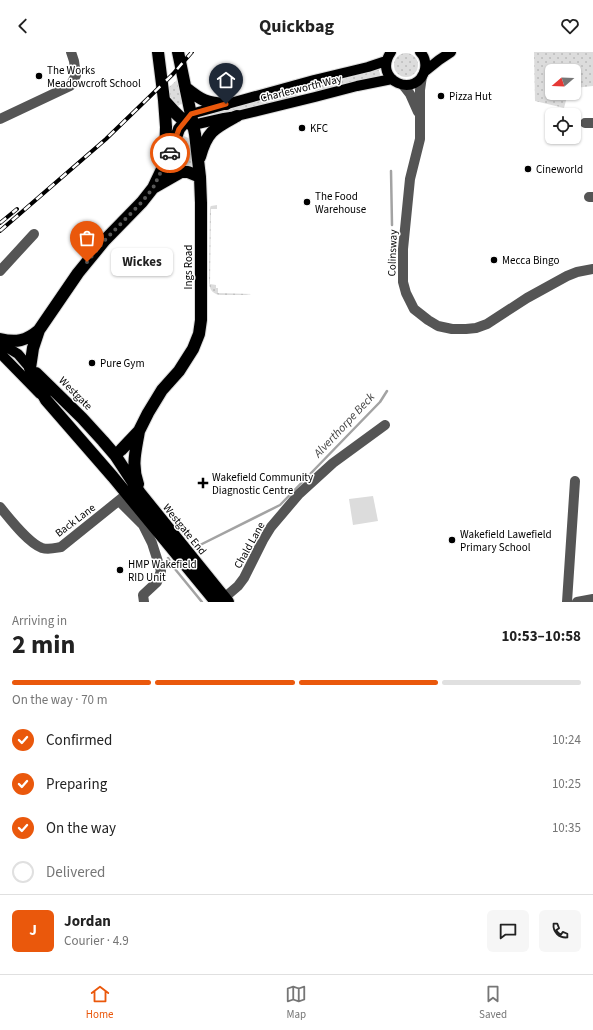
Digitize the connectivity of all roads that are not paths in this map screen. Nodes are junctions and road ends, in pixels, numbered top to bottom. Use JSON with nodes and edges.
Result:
{"nodes":[{"id":1,"x":71,"y":52,"type":"edge"},
{"id":2,"x":158,"y":52,"type":"edge"},
{"id":3,"x":178,"y":52,"type":"edge"},
{"id":4,"x":420,"y":52,"type":"edge"},
{"id":5,"x":451,"y":52,"type":"edge"},
{"id":6,"x":389,"y":57,"type":"edge"},
{"id":7,"x":423,"y":74,"type":"junction"},
{"id":8,"x":392,"y":80,"type":"junction"},
{"id":9,"x":403,"y":85,"type":"junction"},
{"id":10,"x":186,"y":88,"type":"junction"},
{"id":11,"x":164,"y":100,"type":"junction"},
{"id":12,"x":226,"y":104,"type":"junction"},
{"id":13,"x":237,"y":116,"type":"junction"},
{"id":14,"x":420,"y":117,"type":"junction"},
{"id":15,"x":0,"y":119,"type":"edge"},
{"id":16,"x":189,"y":120,"type":"junction"},
{"id":17,"x":165,"y":162,"type":"junction"},
{"id":18,"x":199,"y":162,"type":"junction"},
{"id":19,"x":200,"y":177,"type":"junction"},
{"id":20,"x":153,"y":188,"type":"junction"},
{"id":21,"x":34,"y":234,"type":"dead end"},
{"id":22,"x":593,"y":269,"type":"edge"},
{"id":23,"x":0,"y":271,"type":"edge"},
{"id":24,"x":39,"y":330,"type":"junction"},
{"id":25,"x":0,"y":339,"type":"edge"},
{"id":26,"x":0,"y":343,"type":"edge"},
{"id":27,"x":0,"y":353,"type":"edge"},
{"id":28,"x":30,"y":368,"type":"junction"},
{"id":29,"x":46,"y":400,"type":"junction"},
{"id":30,"x":385,"y":425,"type":"dead end"},
{"id":31,"x":139,"y":430,"type":"junction"},
{"id":32,"x":92,"y":452,"type":"junction"},
{"id":33,"x":115,"y":455,"type":"junction"},
{"id":34,"x":125,"y":470,"type":"joint"},
{"id":35,"x":575,"y":481,"type":"dead end"},
{"id":36,"x":140,"y":493,"type":"junction"},
{"id":37,"x":123,"y":498,"type":"junction"},
{"id":38,"x":0,"y":507,"type":"edge"},
{"id":39,"x":144,"y":520,"type":"junction"},
{"id":40,"x":593,"y":599,"type":"edge"},
{"id":41,"x":223,"y":601,"type":"edge"},
{"id":42,"x":144,"y":602,"type":"edge"},
{"id":43,"x":567,"y":602,"type":"edge"},
{"id":44,"x":577,"y":602,"type":"edge"}],
"edges":[{"from":1,"to":15,"type":"street"},
{"from":2,"to":11,"type":"highway"},
{"from":3,"to":10,"type":"highway","name":"Ings Road"},
{"from":4,"to":7,"type":"main road"},
{"from":5,"to":7,"type":"main road"},
{"from":6,"to":8,"type":"main road"},
{"from":6,"to":12,"type":"main road","name":"Charlesworth Way"},
{"from":7,"to":9,"type":"main road"},
{"from":7,"to":14,"type":"street","name":"Colinsway"},
{"from":8,"to":9,"type":"main road"},
{"from":8,"to":13,"type":"main road","name":"Charlesworth Way"},
{"from":9,"to":14,"type":"street","name":"Colinsway"},
{"from":10,"to":12,"type":"highway"},
{"from":10,"to":16,"type":"highway","name":"Ings Road"},
{"from":11,"to":16,"type":"highway"},
{"from":11,"to":17,"type":"highway"},
{"from":12,"to":16,"type":"main road","name":"Charlesworth Way"},
{"from":13,"to":16,"type":"main road","name":"Charlesworth Way"},
{"from":13,"to":18,"type":"highway"},
{"from":14,"to":22,"type":"street","name":"Colinsway"},
{"from":16,"to":17,"type":"highway"},
{"from":16,"to":18,"type":"highway","name":"Ings Road"},
{"from":17,"to":20,"type":"highway"},
{"from":18,"to":19,"type":"highway","name":"Ings Road"},
{"from":19,"to":20,"type":"highway"},
{"from":19,"to":31,"type":"highway","name":"Ings Road"},
{"from":20,"to":24,"type":"highway"},
{"from":21,"to":23,"type":"street"},
{"from":24,"to":25,"type":"highway"},
{"from":24,"to":28,"type":"highway"},
{"from":26,"to":28,"type":"main road","name":"Westgate"},
{"from":27,"to":29,"type":"main road"},
{"from":28,"to":29,"type":"highway"},
{"from":28,"to":33,"type":"highway","name":"Westgate"},
{"from":29,"to":32,"type":"highway"},
{"from":30,"to":41,"type":"street","name":"Chald Lane"},
{"from":31,"to":33,"type":"highway","name":"Ings Road"},
{"from":31,"to":36,"type":"highway"},
{"from":32,"to":33,"type":"highway"},
{"from":32,"to":37,"type":"highway","name":"Westgate End"},
{"from":33,"to":34,"type":"highway","name":"Westgate"},
{"from":34,"to":36,"type":"highway","name":"Westgate End"},
{"from":35,"to":43,"type":"street"},
{"from":36,"to":41,"type":"highway","name":"Westgate End"},
{"from":37,"to":38,"type":"street","name":"Back Lane"},
{"from":37,"to":39,"type":"highway","name":"Westgate End"},
{"from":39,"to":41,"type":"highway","name":"Westgate End"},
{"from":39,"to":42,"type":"street"},
{"from":40,"to":44,"type":"street"}]}
